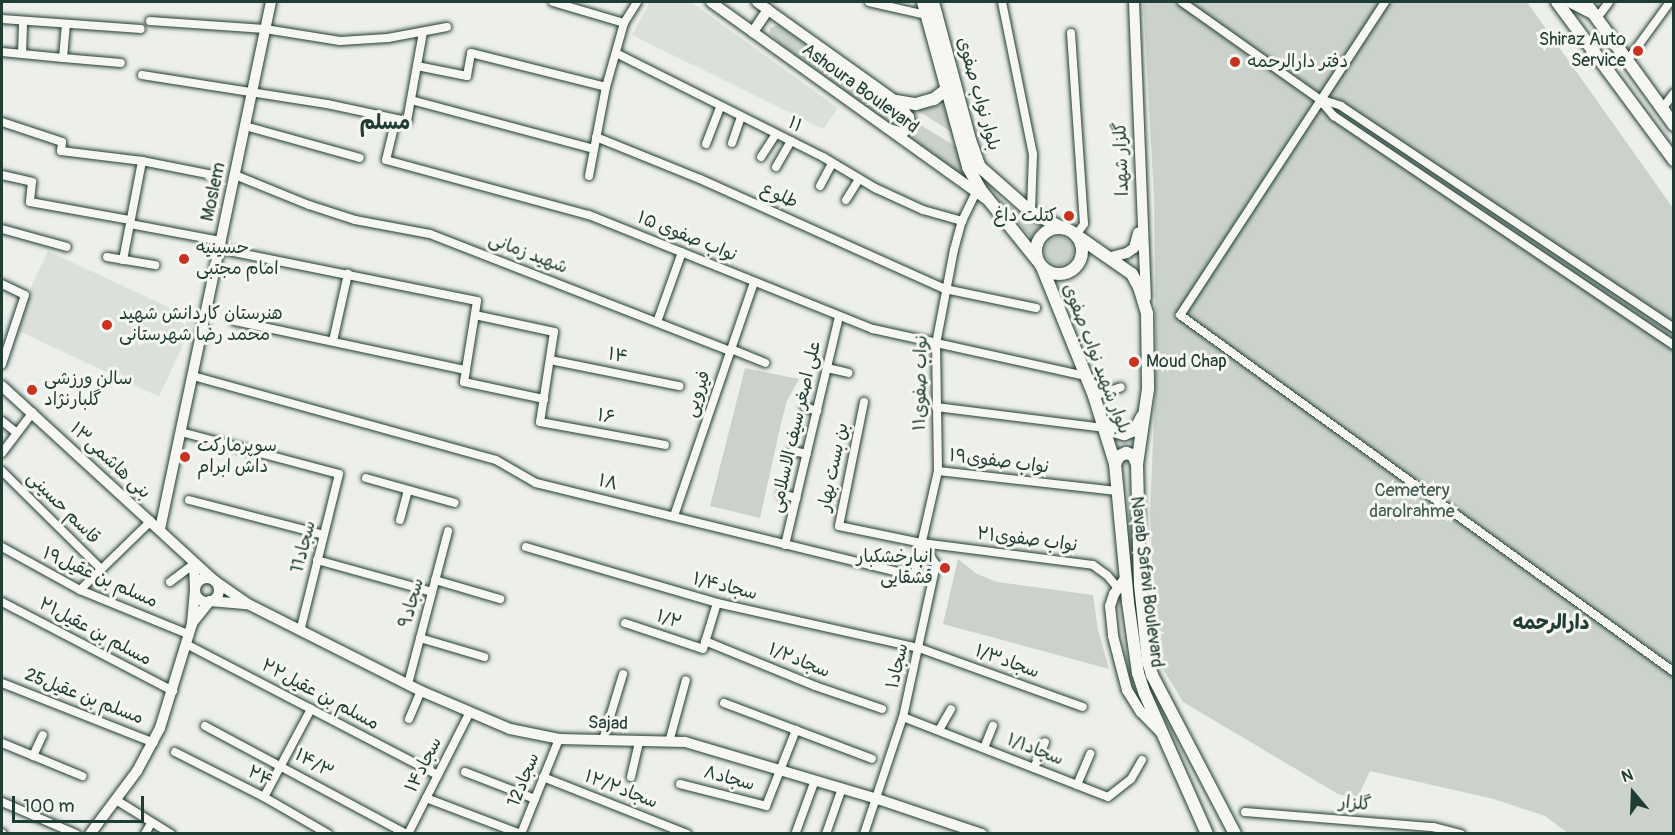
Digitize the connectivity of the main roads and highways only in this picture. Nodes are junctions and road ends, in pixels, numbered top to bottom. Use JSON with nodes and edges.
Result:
{"nodes":[{"id":1,"x":923,"y":2,"type":"edge"},
{"id":2,"x":933,"y":2,"type":"edge"},
{"id":3,"x":1557,"y":2,"type":"edge"},
{"id":4,"x":1576,"y":2,"type":"edge"},
{"id":5,"x":946,"y":89,"type":"junction"},
{"id":6,"x":896,"y":101,"type":"road end"},
{"id":7,"x":1674,"y":125,"type":"edge"},
{"id":8,"x":1674,"y":160,"type":"edge"},
{"id":9,"x":1063,"y":228,"type":"junction"},
{"id":10,"x":1076,"y":235,"type":"junction"},
{"id":11,"x":1040,"y":264,"type":"junction"},
{"id":12,"x":1148,"y":389,"type":"junction"},
{"id":13,"x":1103,"y":423,"type":"junction"},
{"id":14,"x":1137,"y":464,"type":"junction"},
{"id":15,"x":1115,"y":465,"type":"junction"},
{"id":16,"x":1207,"y":834,"type":"edge"},
{"id":17,"x":1235,"y":834,"type":"edge"}],
"edges":[{"from":1,"to":5,"type":"main road"},
{"from":2,"to":9,"type":"main road","name":"بلوار نواب صفوی"},
{"from":3,"to":8,"type":"main road"},
{"from":4,"to":7,"type":"main road"},
{"from":5,"to":6,"type":"main road"},
{"from":5,"to":11,"type":"main road"},
{"from":9,"to":10,"type":"main road"},
{"from":9,"to":11,"type":"main road"},
{"from":10,"to":11,"type":"main road"},
{"from":10,"to":12,"type":"main road"},
{"from":11,"to":13,"type":"main road","name":"بلوار شهید نواب صفوی"},
{"from":12,"to":13,"type":"main road"},
{"from":12,"to":14,"type":"main road"},
{"from":13,"to":15,"type":"main road","name":"بلوار شهید نواب صفوی"},
{"from":14,"to":15,"type":"main road"},
{"from":14,"to":17,"type":"main road","name":"Navab Safavi Boulevard"},
{"from":15,"to":16,"type":"main road","name":"Navab Safavi Boulevard"}]}
